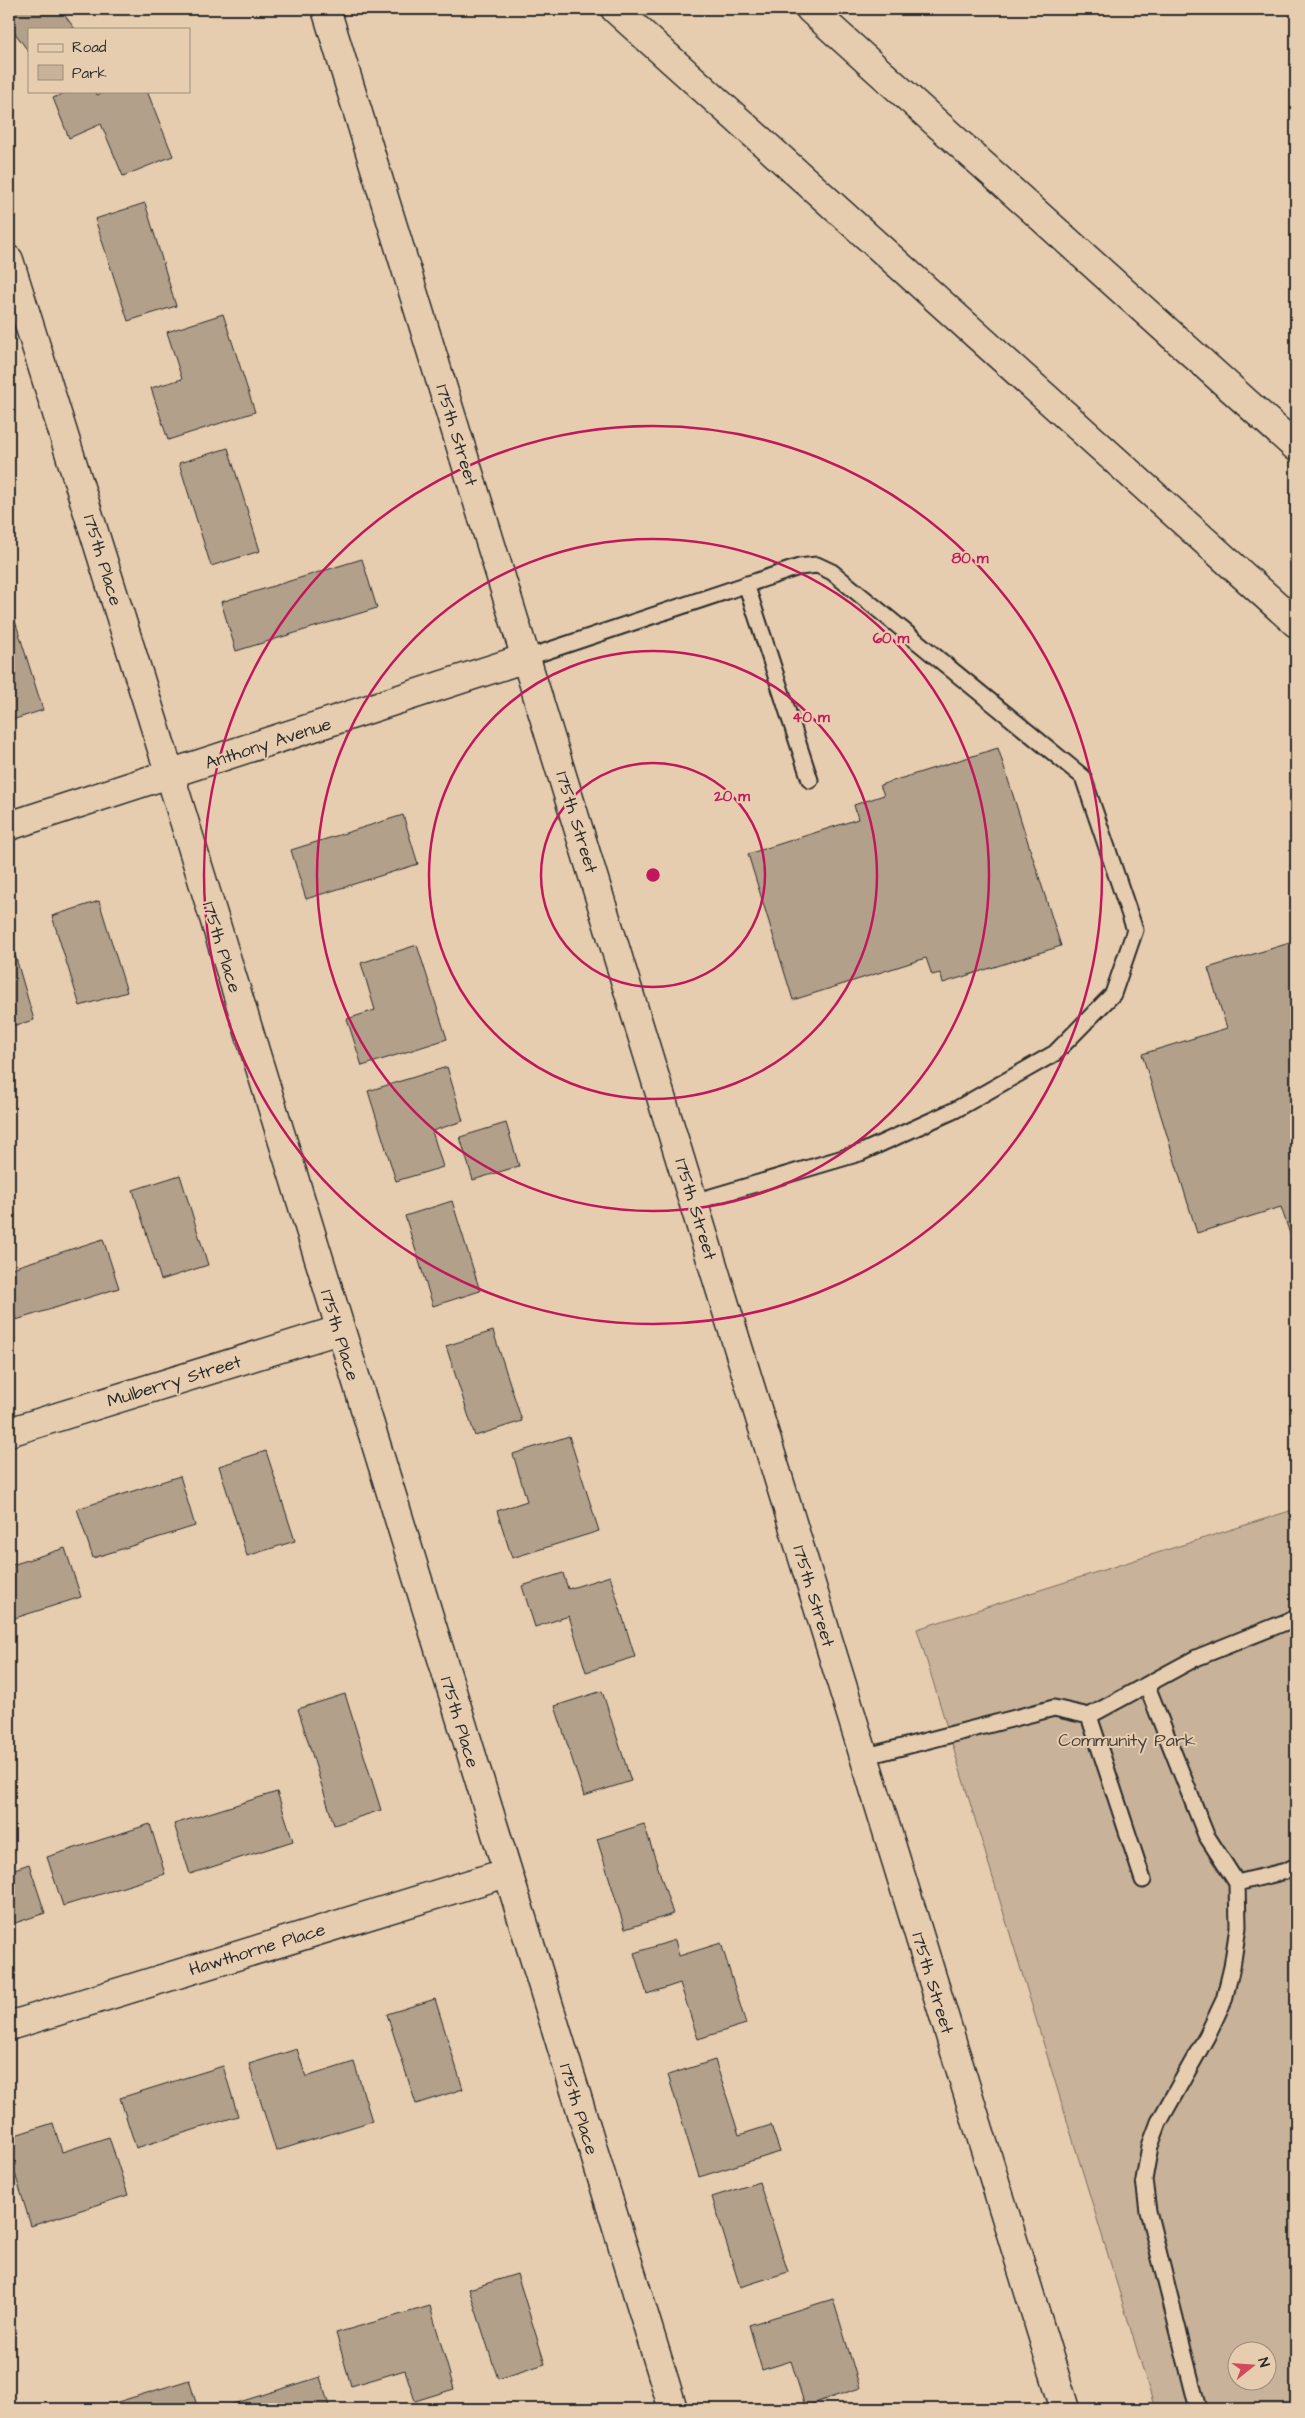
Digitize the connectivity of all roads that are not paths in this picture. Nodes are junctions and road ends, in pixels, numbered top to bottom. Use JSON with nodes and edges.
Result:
{"nodes":[{"id":1,"x":326,"y":9,"type":"edge"},
{"id":2,"x":615,"y":9,"type":"edge"},
{"id":3,"x":810,"y":9,"type":"edge"},
{"id":4,"x":9,"y":260,"type":"edge"},
{"id":5,"x":1296,"y":447,"type":"edge"},
{"id":6,"x":746,"y":584,"type":"junction"},
{"id":7,"x":1296,"y":623,"type":"edge"},
{"id":8,"x":526,"y":658,"type":"junction"},
{"id":9,"x":170,"y":775,"type":"junction"},
{"id":10,"x":810,"y":780,"type":"dead end"},
{"id":11,"x":9,"y":826,"type":"edge"},
{"id":12,"x":694,"y":1202,"type":"junction"},
{"id":13,"x":339,"y":1330,"type":"junction"},
{"id":14,"x":9,"y":1432,"type":"edge"},
{"id":15,"x":1296,"y":1618,"type":"edge"},
{"id":16,"x":1147,"y":1686,"type":"junction"},
{"id":17,"x":1088,"y":1716,"type":"junction"},
{"id":18,"x":864,"y":1757,"type":"junction"},
{"id":19,"x":1296,"y":1866,"type":"edge"},
{"id":20,"x":506,"y":1873,"type":"junction"},
{"id":21,"x":1143,"y":1880,"type":"dead end"},
{"id":22,"x":1237,"y":1883,"type":"junction"},
{"id":23,"x":9,"y":2026,"type":"edge"},
{"id":24,"x":673,"y":2409,"type":"edge"},
{"id":25,"x":1065,"y":2409,"type":"edge"},
{"id":26,"x":1198,"y":2409,"type":"edge"}],
"edges":[{"from":1,"to":8,"type":"main road","name":"175th Street"},
{"from":2,"to":7,"type":"main road"},
{"from":3,"to":5,"type":"main road"},
{"from":4,"to":9,"type":"main road","name":"175th Place"},
{"from":6,"to":8,"type":"lane"},
{"from":6,"to":10,"type":"lane"},
{"from":6,"to":12,"type":"lane"},
{"from":8,"to":9,"type":"main road","name":"Anthony Avenue"},
{"from":8,"to":12,"type":"main road","name":"175th Street"},
{"from":9,"to":11,"type":"main road","name":"Anthony Avenue"},
{"from":9,"to":13,"type":"main road","name":"175th Place"},
{"from":12,"to":18,"type":"main road","name":"175th Street"},
{"from":13,"to":14,"type":"main road","name":"Mulberry Street"},
{"from":13,"to":20,"type":"main road","name":"175th Place"},
{"from":15,"to":16,"type":"lane"},
{"from":16,"to":17,"type":"lane"},
{"from":16,"to":22,"type":"lane"},
{"from":17,"to":18,"type":"lane"},
{"from":17,"to":21,"type":"lane"},
{"from":18,"to":25,"type":"main road","name":"175th Street"},
{"from":19,"to":22,"type":"lane"},
{"from":20,"to":23,"type":"main road","name":"Hawthorne Place"},
{"from":20,"to":24,"type":"main road","name":"175th Place"},
{"from":22,"to":26,"type":"lane"}]}
